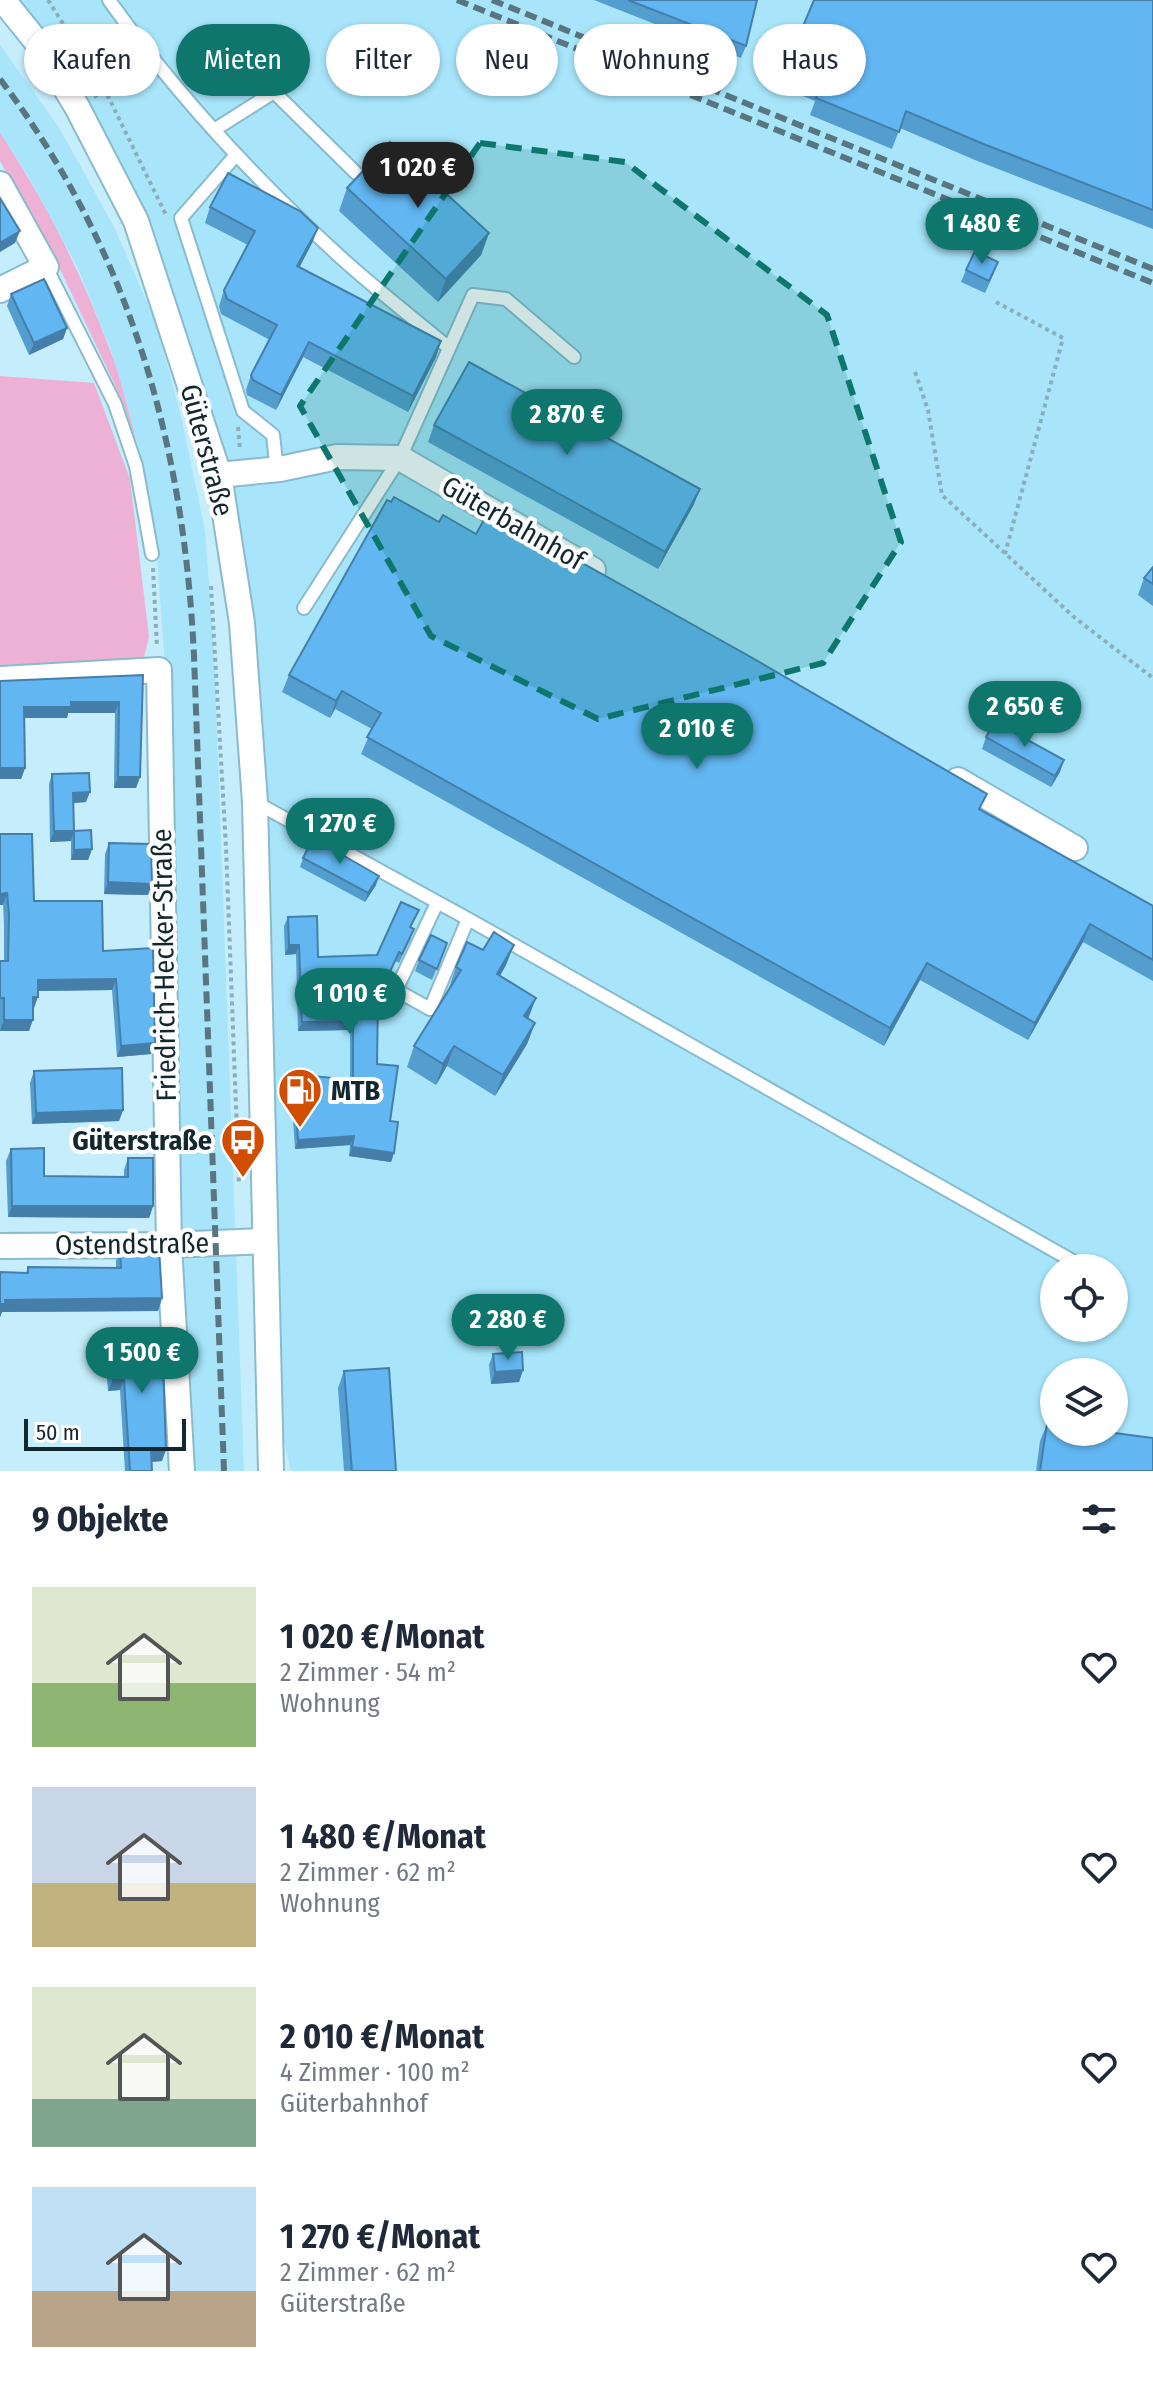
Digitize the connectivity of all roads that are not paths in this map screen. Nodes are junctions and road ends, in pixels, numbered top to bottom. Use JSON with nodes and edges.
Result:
{"nodes":[{"id":1,"x":3,"y":0,"type":"edge"},
{"id":2,"x":109,"y":0,"type":"edge"},
{"id":3,"x":214,"y":130,"type":"junction"},
{"id":4,"x":236,"y":155,"type":"junction"},
{"id":5,"x":356,"y":173,"type":"edge"},
{"id":6,"x":0,"y":184,"type":"edge"},
{"id":7,"x":46,"y":267,"type":"junction"},
{"id":8,"x":0,"y":290,"type":"edge"},
{"id":9,"x":449,"y":348,"type":"junction"},
{"id":10,"x":574,"y":357,"type":"dead end"},
{"id":11,"x":400,"y":458,"type":"junction"},
{"id":12,"x":280,"y":469,"type":"junction"},
{"id":13,"x":219,"y":475,"type":"junction"},
{"id":14,"x":152,"y":554,"type":"road end"},
{"id":15,"x":607,"y":577,"type":"edge"},
{"id":16,"x":304,"y":608,"type":"dead end"},
{"id":17,"x":0,"y":679,"type":"edge"},
{"id":18,"x":937,"y":768,"type":"edge"},
{"id":19,"x":255,"y":802,"type":"junction"},
{"id":20,"x":1075,"y":848,"type":"dead end"},
{"id":21,"x":437,"y":903,"type":"junction"},
{"id":22,"x":468,"y":919,"type":"junction"},
{"id":23,"x":265,"y":1241,"type":"junction"},
{"id":24,"x":169,"y":1245,"type":"junction"},
{"id":25,"x":0,"y":1246,"type":"edge"},
{"id":26,"x":1060,"y":1254,"type":"edge"},
{"id":27,"x":182,"y":1471,"type":"edge"},
{"id":28,"x":271,"y":1471,"type":"edge"}],
"edges":[{"from":1,"to":13,"type":"street","name":"Güterstraße"},
{"from":2,"to":3,"type":"lane"},
{"from":3,"to":4,"type":"lane"},
{"from":3,"to":5,"type":"lane"},
{"from":4,"to":9,"type":"lane"},
{"from":4,"to":12,"type":"lane"},
{"from":6,"to":7,"type":"street"},
{"from":7,"to":8,"type":"street"},
{"from":7,"to":14,"type":"lane"},
{"from":9,"to":10,"type":"lane"},
{"from":9,"to":11,"type":"lane"},
{"from":11,"to":12,"type":"street","name":"Güterbahnhof"},
{"from":11,"to":15,"type":"street","name":"Güterbahnhof"},
{"from":11,"to":16,"type":"lane"},
{"from":12,"to":13,"type":"street","name":"Güterbahnhof"},
{"from":13,"to":19,"type":"street","name":"Güterstraße"},
{"from":17,"to":24,"type":"street","name":"Friedrich-Hecker-Straße"},
{"from":18,"to":20,"type":"street"},
{"from":19,"to":21,"type":"lane"},
{"from":19,"to":23,"type":"street","name":"Güterstraße"},
{"from":21,"to":22,"type":"lane"},
{"from":21,"to":22,"type":"lane"},
{"from":22,"to":26,"type":"lane"},
{"from":23,"to":24,"type":"street","name":"Ostendstraße"},
{"from":23,"to":28,"type":"street","name":"Güterstraße"},
{"from":24,"to":25,"type":"street","name":"Ostendstraße"},
{"from":24,"to":27,"type":"street","name":"Friedrich-Hecker-Straße"}]}
